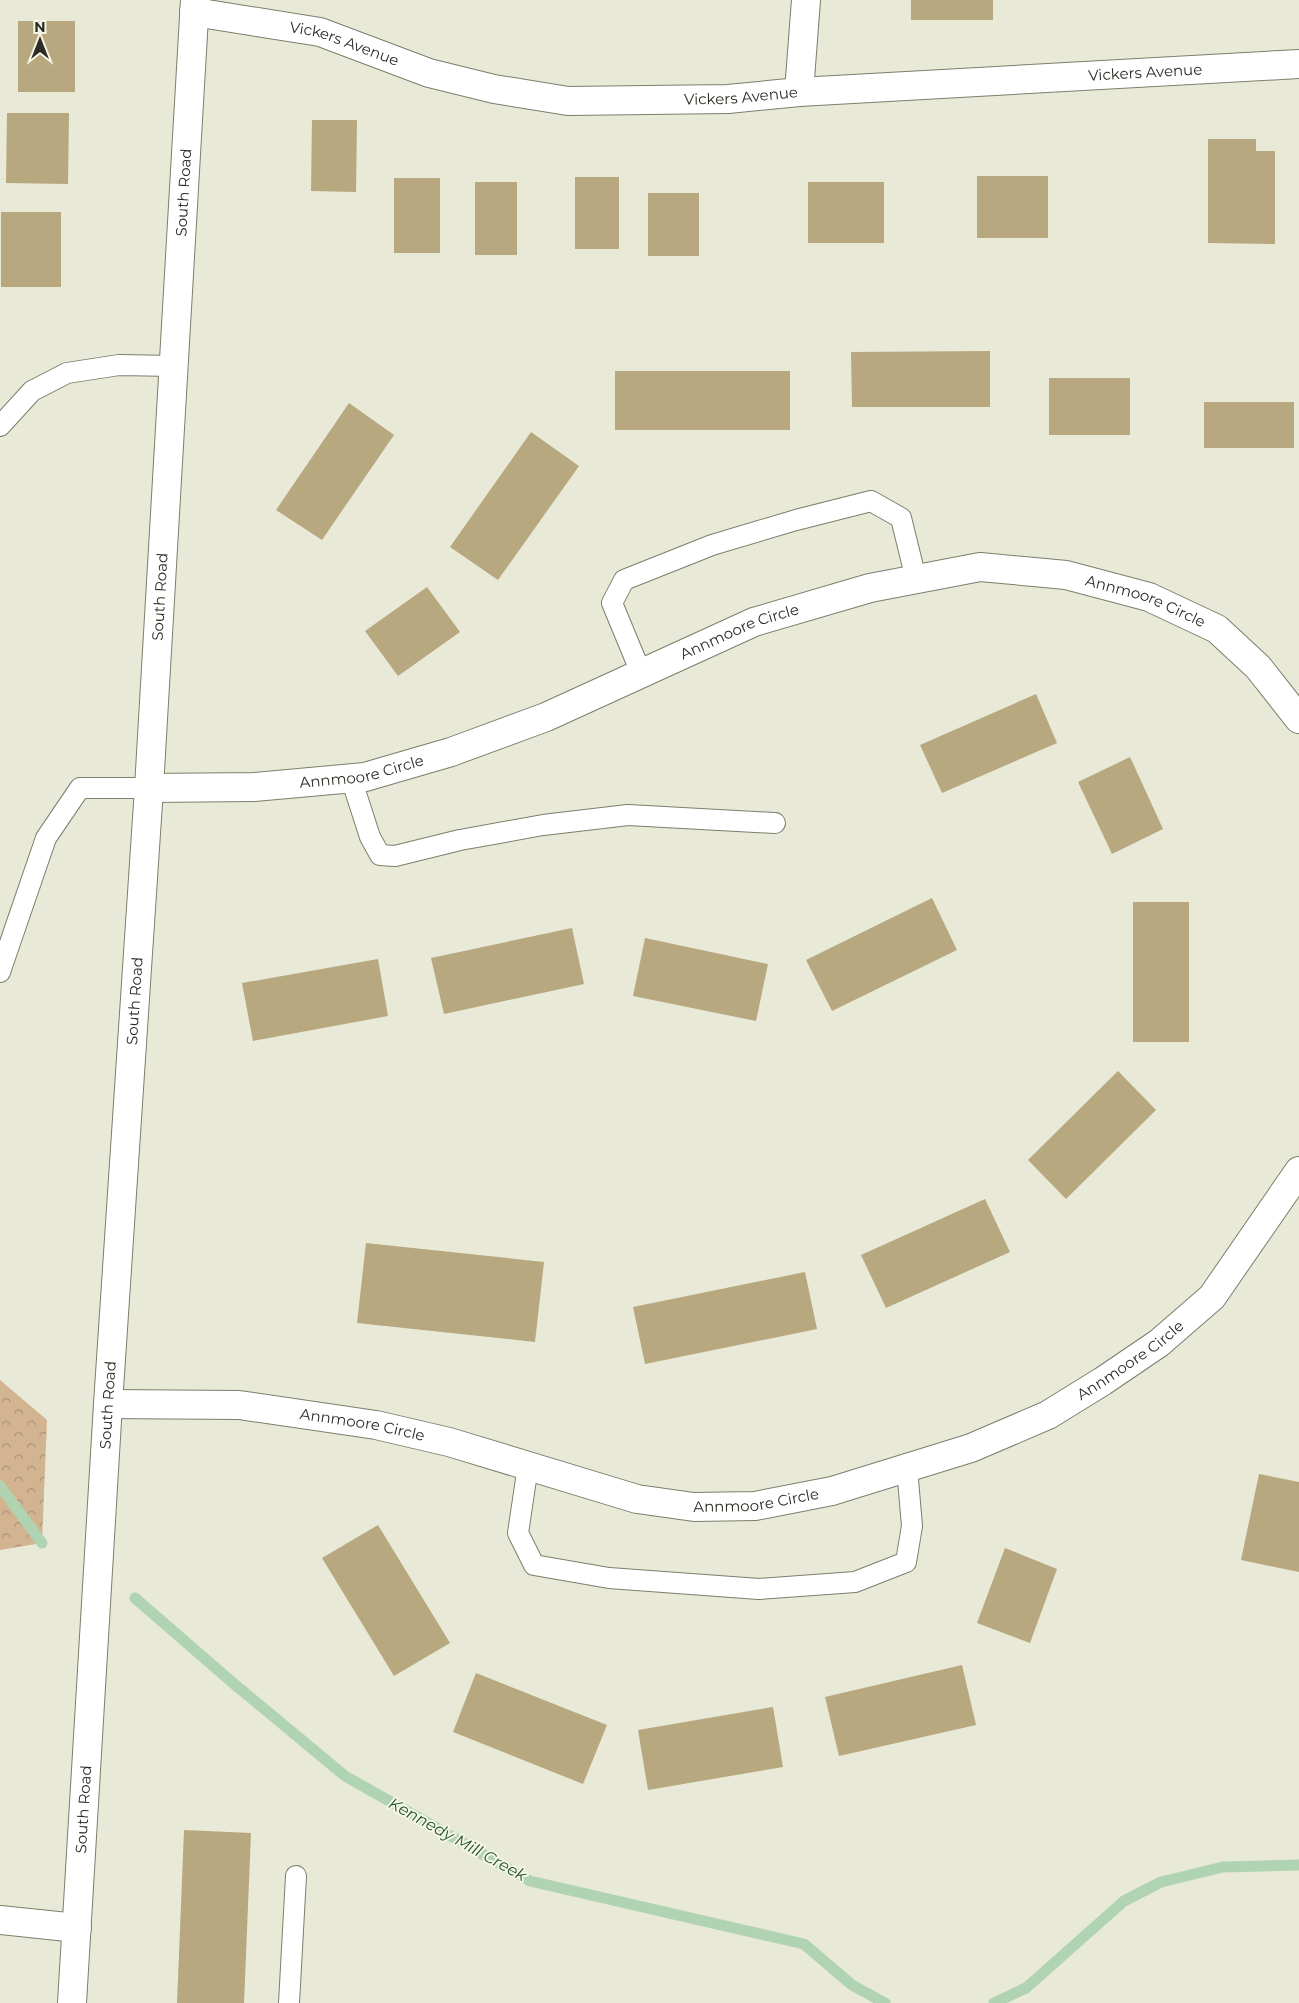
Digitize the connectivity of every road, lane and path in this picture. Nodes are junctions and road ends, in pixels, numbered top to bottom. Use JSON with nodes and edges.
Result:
{"nodes":[{"id":1,"x":806,"y":0,"type":"edge"},
{"id":2,"x":194,"y":6,"type":"edge"},
{"id":3,"x":1299,"y":64,"type":"edge"},
{"id":4,"x":799,"y":92,"type":"junction"},
{"id":5,"x":174,"y":366,"type":"junction"},
{"id":6,"x":0,"y":426,"type":"edge"},
{"id":7,"x":916,"y":579,"type":"junction"},
{"id":8,"x":641,"y":673,"type":"junction"},
{"id":9,"x":1297,"y":714,"type":"edge"},
{"id":10,"x":351,"y":778,"type":"junction"},
{"id":11,"x":149,"y":788,"type":"junction"},
{"id":12,"x":775,"y":823,"type":"dead end"},
{"id":13,"x":0,"y":972,"type":"edge"},
{"id":14,"x":1299,"y":1171,"type":"edge"},
{"id":15,"x":108,"y":1404,"type":"junction"},
{"id":16,"x":528,"y":1466,"type":"junction"},
{"id":17,"x":907,"y":1468,"type":"junction"},
{"id":18,"x":296,"y":1876,"type":"dead end"},
{"id":19,"x":0,"y":1920,"type":"edge"},
{"id":20,"x":77,"y":1928,"type":"junction"},
{"id":21,"x":72,"y":2003,"type":"edge"},
{"id":22,"x":289,"y":2003,"type":"edge"}],
"edges":[{"from":1,"to":4,"type":"street"},
{"from":2,"to":4,"type":"street","name":"Vickers Avenue"},
{"from":2,"to":5,"type":"street","name":"South Road"},
{"from":3,"to":4,"type":"street","name":"Vickers Avenue"},
{"from":5,"to":6,"type":"lane"},
{"from":5,"to":11,"type":"street","name":"South Road"},
{"from":7,"to":8,"type":"street","name":"Annmoore Circle"},
{"from":7,"to":8,"type":"lane"},
{"from":7,"to":9,"type":"street","name":"Annmoore Circle"},
{"from":8,"to":10,"type":"street","name":"Annmoore Circle"},
{"from":10,"to":11,"type":"street","name":"Annmoore Circle"},
{"from":10,"to":12,"type":"lane"},
{"from":11,"to":13,"type":"lane"},
{"from":11,"to":15,"type":"street","name":"South Road"},
{"from":14,"to":17,"type":"street","name":"Annmoore Circle"},
{"from":15,"to":16,"type":"street","name":"Annmoore Circle"},
{"from":15,"to":20,"type":"street","name":"South Road"},
{"from":16,"to":17,"type":"street","name":"Annmoore Circle"},
{"from":16,"to":17,"type":"lane"},
{"from":18,"to":22,"type":"lane"},
{"from":19,"to":20,"type":"street"},
{"from":20,"to":21,"type":"street","name":"South Road"}]}
